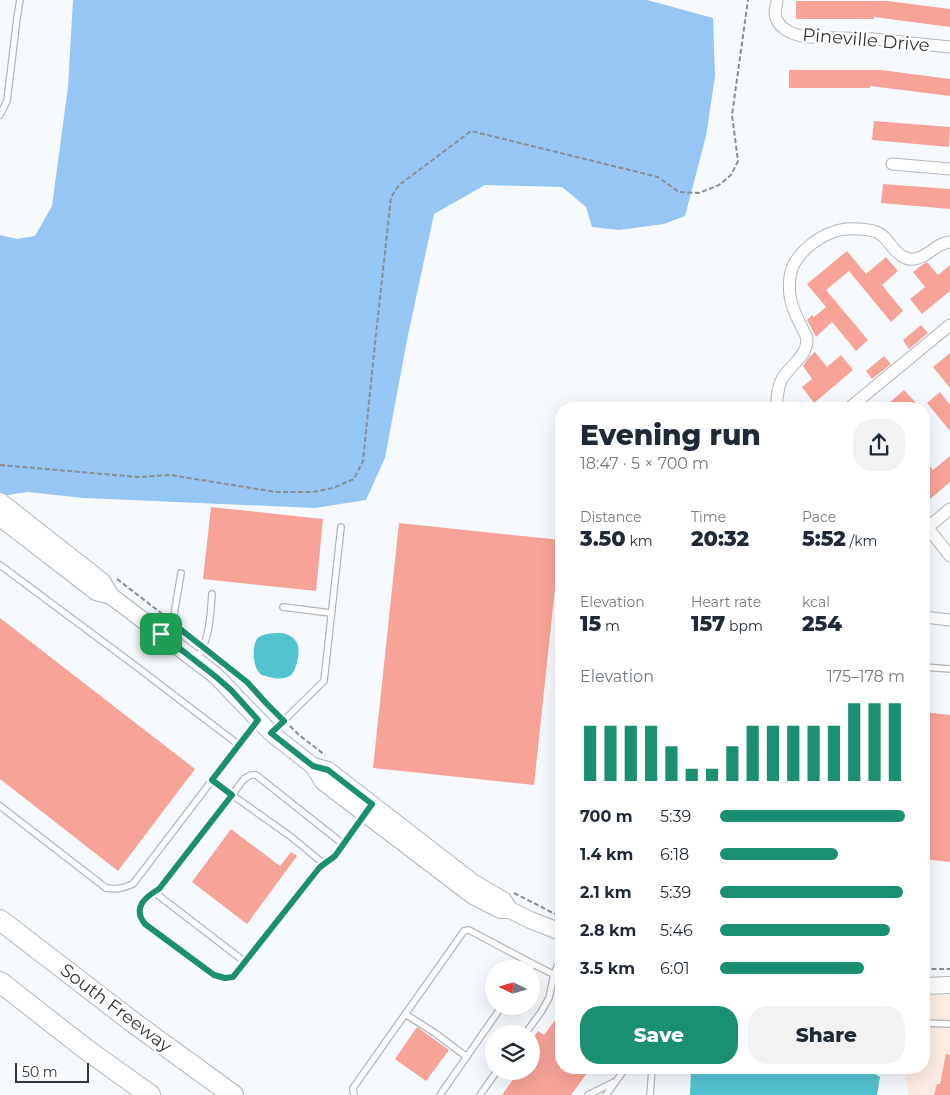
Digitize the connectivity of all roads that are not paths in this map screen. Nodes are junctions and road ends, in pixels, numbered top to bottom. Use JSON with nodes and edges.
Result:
{"nodes":[{"id":1,"x":20,"y":0,"type":"edge"},
{"id":2,"x":777,"y":0,"type":"edge"},
{"id":3,"x":950,"y":47,"type":"edge"},
{"id":4,"x":0,"y":115,"type":"edge"},
{"id":5,"x":892,"y":164,"type":"dead end"},
{"id":6,"x":950,"y":169,"type":"edge"},
{"id":7,"x":950,"y":242,"type":"edge"},
{"id":8,"x":950,"y":325,"type":"edge"},
{"id":9,"x":776,"y":402,"type":"edge"},
{"id":10,"x":856,"y":402,"type":"edge"},
{"id":11,"x":0,"y":501,"type":"edge"},
{"id":12,"x":950,"y":509,"type":"edge"},
{"id":13,"x":0,"y":518,"type":"edge"},
{"id":14,"x":930,"y":522,"type":"edge"},
{"id":15,"x":341,"y":527,"type":"dead end"},
{"id":16,"x":930,"y":530,"type":"edge"},
{"id":17,"x":950,"y":556,"type":"edge"},
{"id":18,"x":0,"y":565,"type":"edge"},
{"id":19,"x":181,"y":573,"type":"dead end"},
{"id":20,"x":212,"y":594,"type":"dead end"},
{"id":21,"x":111,"y":596,"type":"junction"},
{"id":22,"x":283,"y":607,"type":"dead end"},
{"id":23,"x":332,"y":613,"type":"junction"},
{"id":24,"x":930,"y":618,"type":"edge"},
{"id":25,"x":950,"y":620,"type":"edge"},
{"id":26,"x":166,"y":627,"type":"junction"},
{"id":27,"x":200,"y":654,"type":"junction"},
{"id":28,"x":930,"y":668,"type":"edge"},
{"id":29,"x":950,"y":670,"type":"edge"},
{"id":30,"x":258,"y":720,"type":"junction"},
{"id":31,"x":271,"y":733,"type":"junction"},
{"id":32,"x":239,"y":745,"type":"junction"},
{"id":33,"x":212,"y":780,"type":"junction"},
{"id":34,"x":232,"y":795,"type":"junction"},
{"id":35,"x":0,"y":806,"type":"edge"},
{"id":36,"x":368,"y":809,"type":"junction"},
{"id":37,"x":344,"y":844,"type":"junction"},
{"id":38,"x":324,"y":864,"type":"junction"},
{"id":39,"x":154,"y":892,"type":"junction"},
{"id":40,"x":0,"y":920,"type":"edge"},
{"id":41,"x":555,"y":930,"type":"edge"},
{"id":42,"x":521,"y":960,"type":"edge"},
{"id":43,"x":245,"y":962,"type":"junction"},
{"id":44,"x":540,"y":969,"type":"edge"},
{"id":45,"x":554,"y":974,"type":"joint"},
{"id":46,"x":0,"y":982,"type":"edge"},
{"id":47,"x":950,"y":985,"type":"edge"},
{"id":48,"x":930,"y":986,"type":"edge"},
{"id":49,"x":405,"y":1014,"type":"junction"},
{"id":50,"x":496,"y":1015,"type":"edge"},
{"id":51,"x":930,"y":1023,"type":"edge"},
{"id":52,"x":950,"y":1024,"type":"edge"},
{"id":53,"x":531,"y":1025,"type":"edge"},
{"id":54,"x":467,"y":1057,"type":"junction"},
{"id":55,"x":621,"y":1074,"type":"edge"},
{"id":56,"x":652,"y":1074,"type":"edge"},
{"id":57,"x":491,"y":1080,"type":"edge"},
{"id":58,"x":616,"y":1081,"type":"junction"},
{"id":59,"x":150,"y":1095,"type":"edge"},
{"id":60,"x":233,"y":1095,"type":"edge"},
{"id":61,"x":354,"y":1095,"type":"edge"},
{"id":62,"x":440,"y":1095,"type":"edge"},
{"id":63,"x":480,"y":1095,"type":"edge"},
{"id":64,"x":588,"y":1095,"type":"edge"},
{"id":65,"x":606,"y":1095,"type":"edge"},
{"id":66,"x":650,"y":1095,"type":"edge"}],
"edges":[{"from":1,"to":4,"type":"lane"},
{"from":2,"to":3,"type":"street","name":"Pineville Drive"},
{"from":5,"to":6,"type":"street"},
{"from":7,"to":9,"type":"street"},
{"from":8,"to":10,"type":"street"},
{"from":11,"to":21,"type":"street"},
{"from":12,"to":14,"type":"street"},
{"from":13,"to":21,"type":"street"},
{"from":15,"to":23,"type":"lane"},
{"from":16,"to":17,"type":"street"},
{"from":18,"to":32,"type":"lane"},
{"from":19,"to":26,"type":"lane"},
{"from":20,"to":27,"type":"lane"},
{"from":21,"to":26,"type":"street"},
{"from":22,"to":23,"type":"lane"},
{"from":23,"to":31,"type":"lane"},
{"from":24,"to":25,"type":"street"},
{"from":26,"to":27,"type":"street"},
{"from":27,"to":30,"type":"street"},
{"from":28,"to":29,"type":"lane"},
{"from":30,"to":31,"type":"street"},
{"from":30,"to":32,"type":"lane"},
{"from":31,"to":36,"type":"street"},
{"from":32,"to":33,"type":"lane"},
{"from":33,"to":34,"type":"lane"},
{"from":33,"to":35,"type":"lane"},
{"from":34,"to":37,"type":"lane"},
{"from":34,"to":38,"type":"lane"},
{"from":34,"to":39,"type":"lane"},
{"from":36,"to":37,"type":"lane"},
{"from":36,"to":41,"type":"street"},
{"from":37,"to":38,"type":"lane"},
{"from":38,"to":43,"type":"lane"},
{"from":39,"to":43,"type":"lane"},
{"from":39,"to":43,"type":"lane"},
{"from":40,"to":60,"type":"highway","name":"South Freeway"},
{"from":42,"to":49,"type":"lane"},
{"from":44,"to":45,"type":"lane"},
{"from":45,"to":53,"type":"lane"},
{"from":46,"to":59,"type":"highway"},
{"from":47,"to":48,"type":"street"},
{"from":49,"to":54,"type":"lane"},
{"from":49,"to":61,"type":"lane"},
{"from":50,"to":54,"type":"lane"},
{"from":51,"to":52,"type":"lane"},
{"from":54,"to":62,"type":"lane"},
{"from":55,"to":58,"type":"lane"},
{"from":56,"to":66,"type":"lane"},
{"from":57,"to":63,"type":"lane"},
{"from":58,"to":64,"type":"lane"},
{"from":58,"to":65,"type":"lane"}]}
